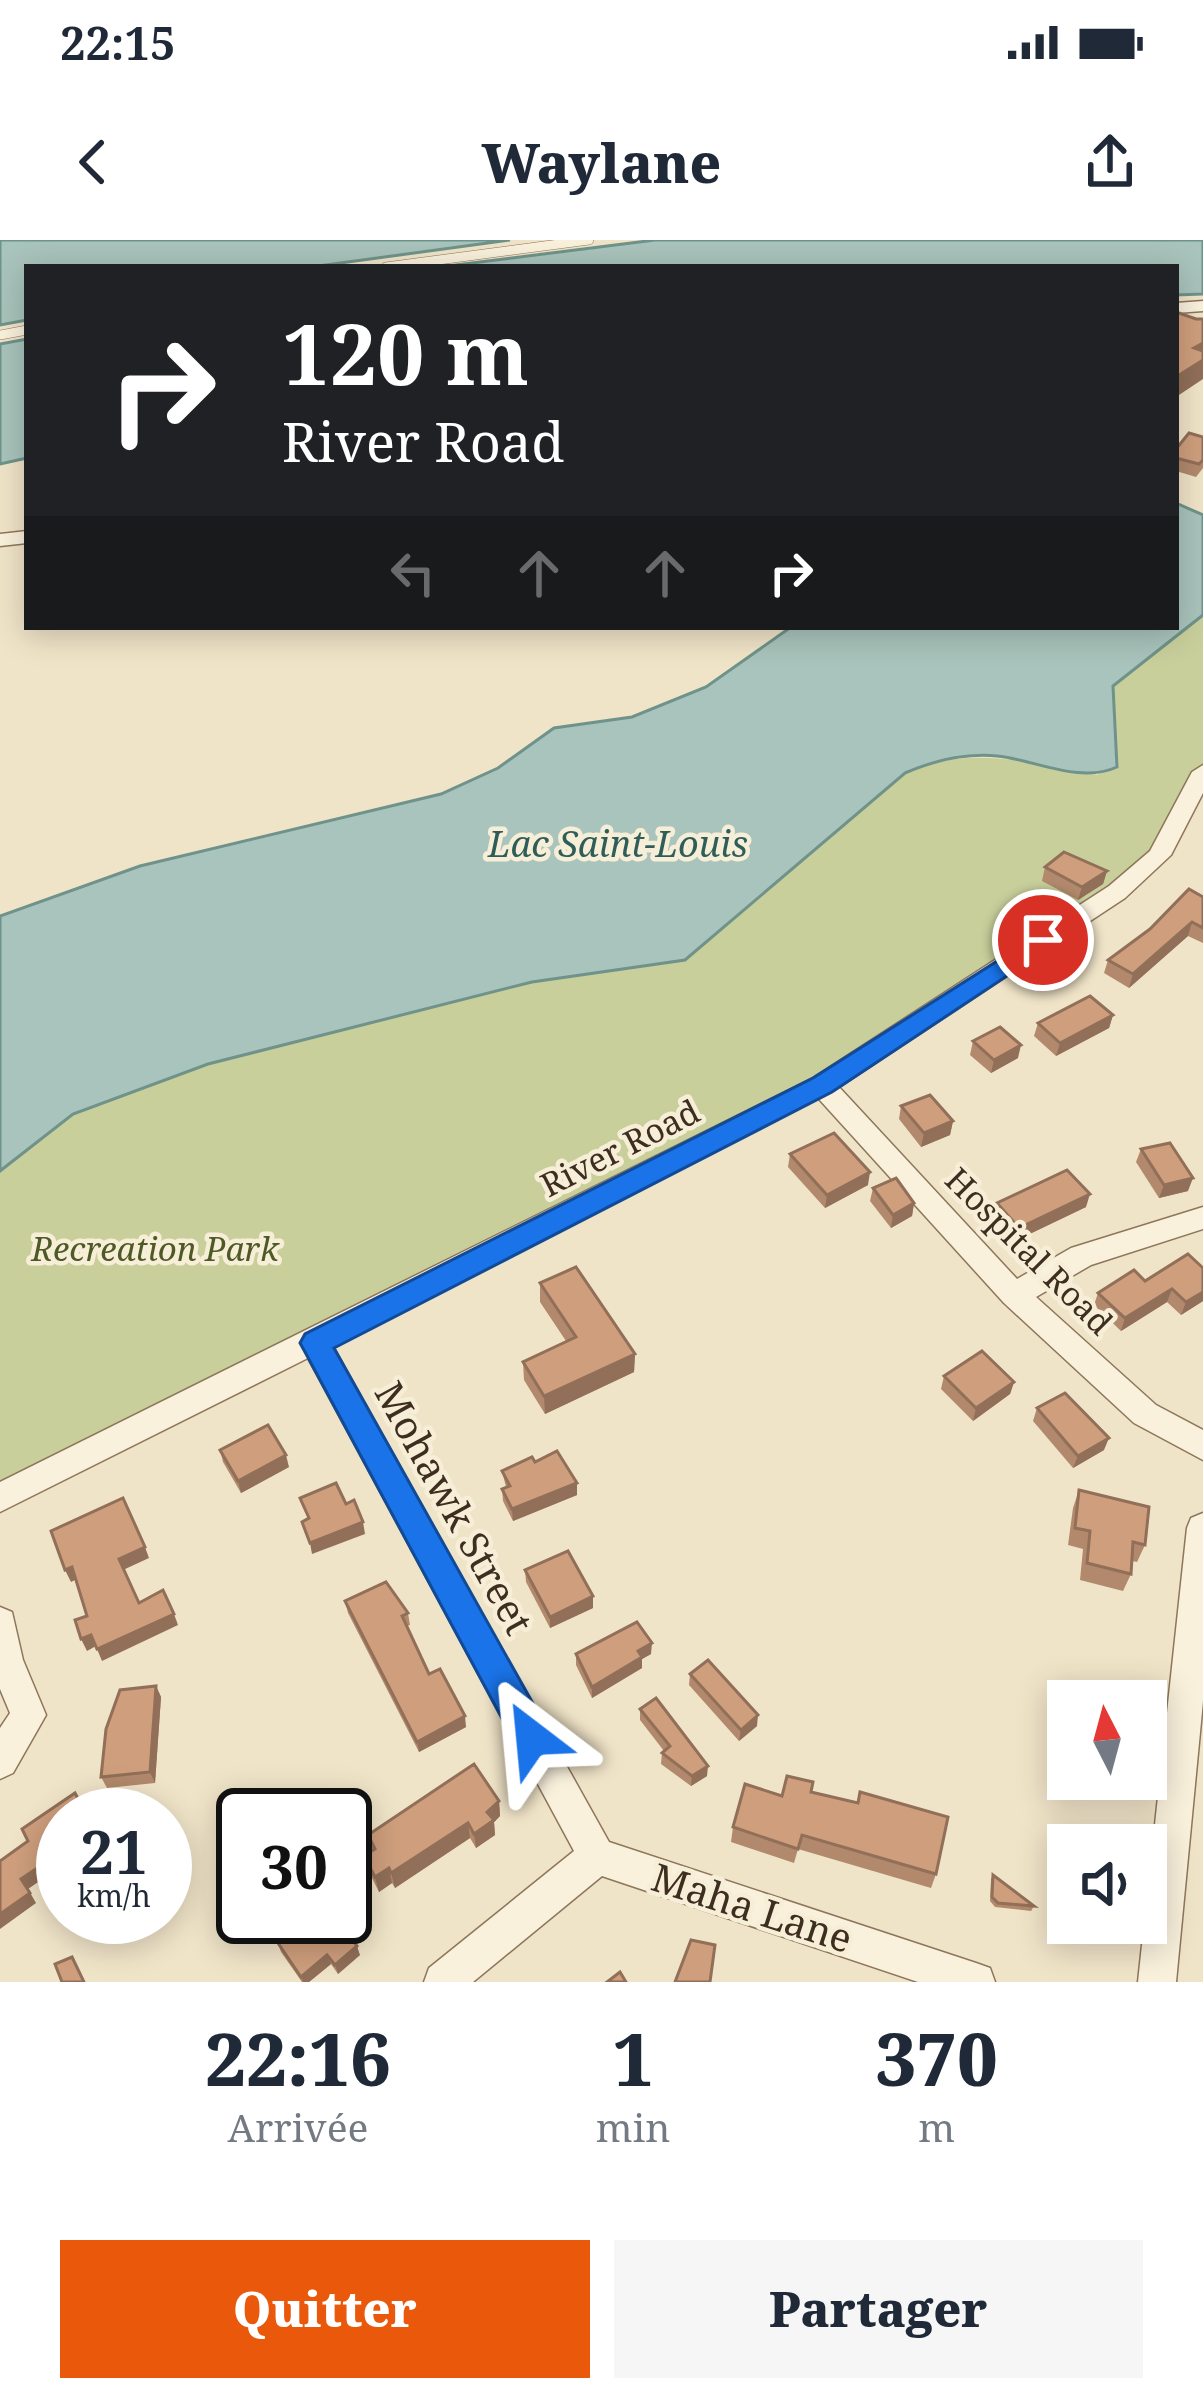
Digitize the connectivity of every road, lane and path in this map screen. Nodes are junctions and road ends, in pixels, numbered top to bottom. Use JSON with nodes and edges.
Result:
{"nodes":[{"id":1,"x":589,"y":240,"type":"edge"},
{"id":2,"x":409,"y":264,"type":"edge"},
{"id":3,"x":1203,"y":772,"type":"edge"},
{"id":4,"x":1195,"y":808,"type":"edge"},
{"id":5,"x":823,"y":1085,"type":"junction"},
{"id":6,"x":1203,"y":1218,"type":"edge"},
{"id":7,"x":1014,"y":1295,"type":"junction"},
{"id":8,"x":315,"y":1343,"type":"junction"},
{"id":9,"x":1203,"y":1446,"type":"edge"},
{"id":10,"x":0,"y":1498,"type":"edge"},
{"id":11,"x":1203,"y":1528,"type":"edge"},
{"id":12,"x":0,"y":1623,"type":"edge"},
{"id":13,"x":0,"y":1761,"type":"edge"},
{"id":14,"x":597,"y":1856,"type":"junction"},
{"id":15,"x":443,"y":1982,"type":"edge"},
{"id":16,"x":976,"y":1982,"type":"edge"},
{"id":17,"x":1157,"y":1982,"type":"edge"}],
"edges":[{"from":1,"to":2,"type":"lane"},
{"from":3,"to":4,"type":"street","name":"River Road"},
{"from":4,"to":5,"type":"street","name":"River Road"},
{"from":5,"to":7,"type":"street","name":"Hospital Road"},
{"from":5,"to":8,"type":"street","name":"River Road"},
{"from":6,"to":7,"type":"street"},
{"from":7,"to":9,"type":"street","name":"Hospital Road"},
{"from":8,"to":10,"type":"street","name":"River Road"},
{"from":8,"to":14,"type":"street","name":"Mohawk Street"},
{"from":11,"to":17,"type":"street"},
{"from":12,"to":13,"type":"street"},
{"from":14,"to":15,"type":"street"},
{"from":14,"to":16,"type":"street","name":"Maha Lane"}]}
